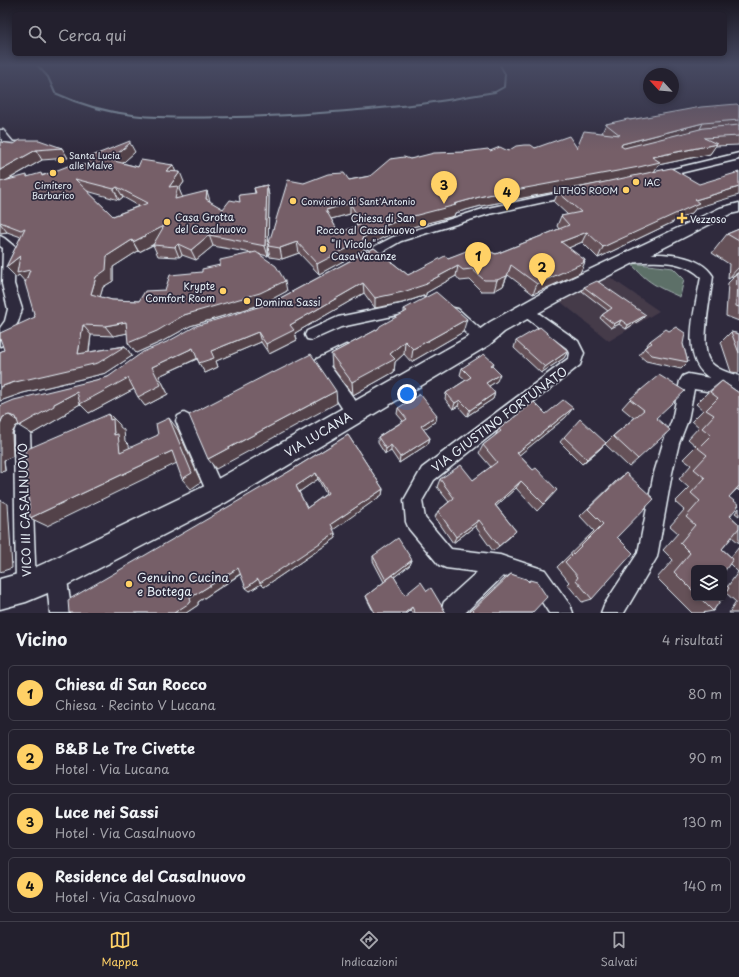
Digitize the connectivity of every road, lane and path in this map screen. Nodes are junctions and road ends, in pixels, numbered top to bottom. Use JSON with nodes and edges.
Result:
{"nodes":[{"id":1,"x":0,"y":132,"type":"edge"},
{"id":2,"x":34,"y":145,"type":"edge"},
{"id":3,"x":739,"y":156,"type":"edge"},
{"id":4,"x":648,"y":177,"type":"edge"},
{"id":5,"x":582,"y":191,"type":"edge"},
{"id":6,"x":739,"y":207,"type":"edge"},
{"id":7,"x":0,"y":240,"type":"edge"},
{"id":8,"x":628,"y":258,"type":"junction"},
{"id":9,"x":348,"y":265,"type":"edge"},
{"id":10,"x":526,"y":311,"type":"junction"},
{"id":11,"x":312,"y":335,"type":"dead end"},
{"id":12,"x":482,"y":339,"type":"junction"},
{"id":13,"x":0,"y":340,"type":"edge"},
{"id":14,"x":359,"y":344,"type":"edge"},
{"id":15,"x":739,"y":383,"type":"edge"},
{"id":16,"x":739,"y":389,"type":"edge"},
{"id":17,"x":354,"y":412,"type":"junction"},
{"id":18,"x":184,"y":421,"type":"dead end"},
{"id":19,"x":22,"y":433,"type":"edge"},
{"id":20,"x":216,"y":494,"type":"junction"},
{"id":21,"x":500,"y":565,"type":"junction"},
{"id":22,"x":56,"y":574,"type":"junction"},
{"id":23,"x":26,"y":587,"type":"junction"},
{"id":24,"x":0,"y":594,"type":"edge"},
{"id":25,"x":61,"y":613,"type":"edge"},
{"id":26,"x":454,"y":613,"type":"edge"},
{"id":27,"x":562,"y":613,"type":"edge"},
{"id":28,"x":612,"y":613,"type":"edge"}],
"edges":[{"from":1,"to":2,"type":"street"},
{"from":3,"to":4,"type":"street"},
{"from":5,"to":9,"type":"street"},
{"from":6,"to":8,"type":"street","name":"VIA LUCANA"},
{"from":7,"to":13,"type":"street"},
{"from":8,"to":10,"type":"street","name":"VIA LUCANA"},
{"from":8,"to":15,"type":"street"},
{"from":10,"to":12,"type":"street","name":"VIA LUCANA"},
{"from":10,"to":21,"type":"street","name":"VIA GIUSTINO FORTUNATO"},
{"from":11,"to":12,"type":"street"},
{"from":12,"to":17,"type":"street","name":"VIA LUCANA"},
{"from":14,"to":17,"type":"street"},
{"from":16,"to":28,"type":"street"},
{"from":17,"to":20,"type":"street","name":"VIA LUCANA"},
{"from":18,"to":20,"type":"street"},
{"from":19,"to":23,"type":"street","name":"VICO III CASALNUOVO"},
{"from":20,"to":22,"type":"street","name":"VIA LUCANA"},
{"from":21,"to":26,"type":"street"},
{"from":21,"to":27,"type":"street","name":"VIA GIUSTINO FORTUNATO"},
{"from":22,"to":23,"type":"street","name":"VIA LUCANA"},
{"from":22,"to":25,"type":"street"},
{"from":23,"to":24,"type":"street","name":"VIA LUCANA"}]}
